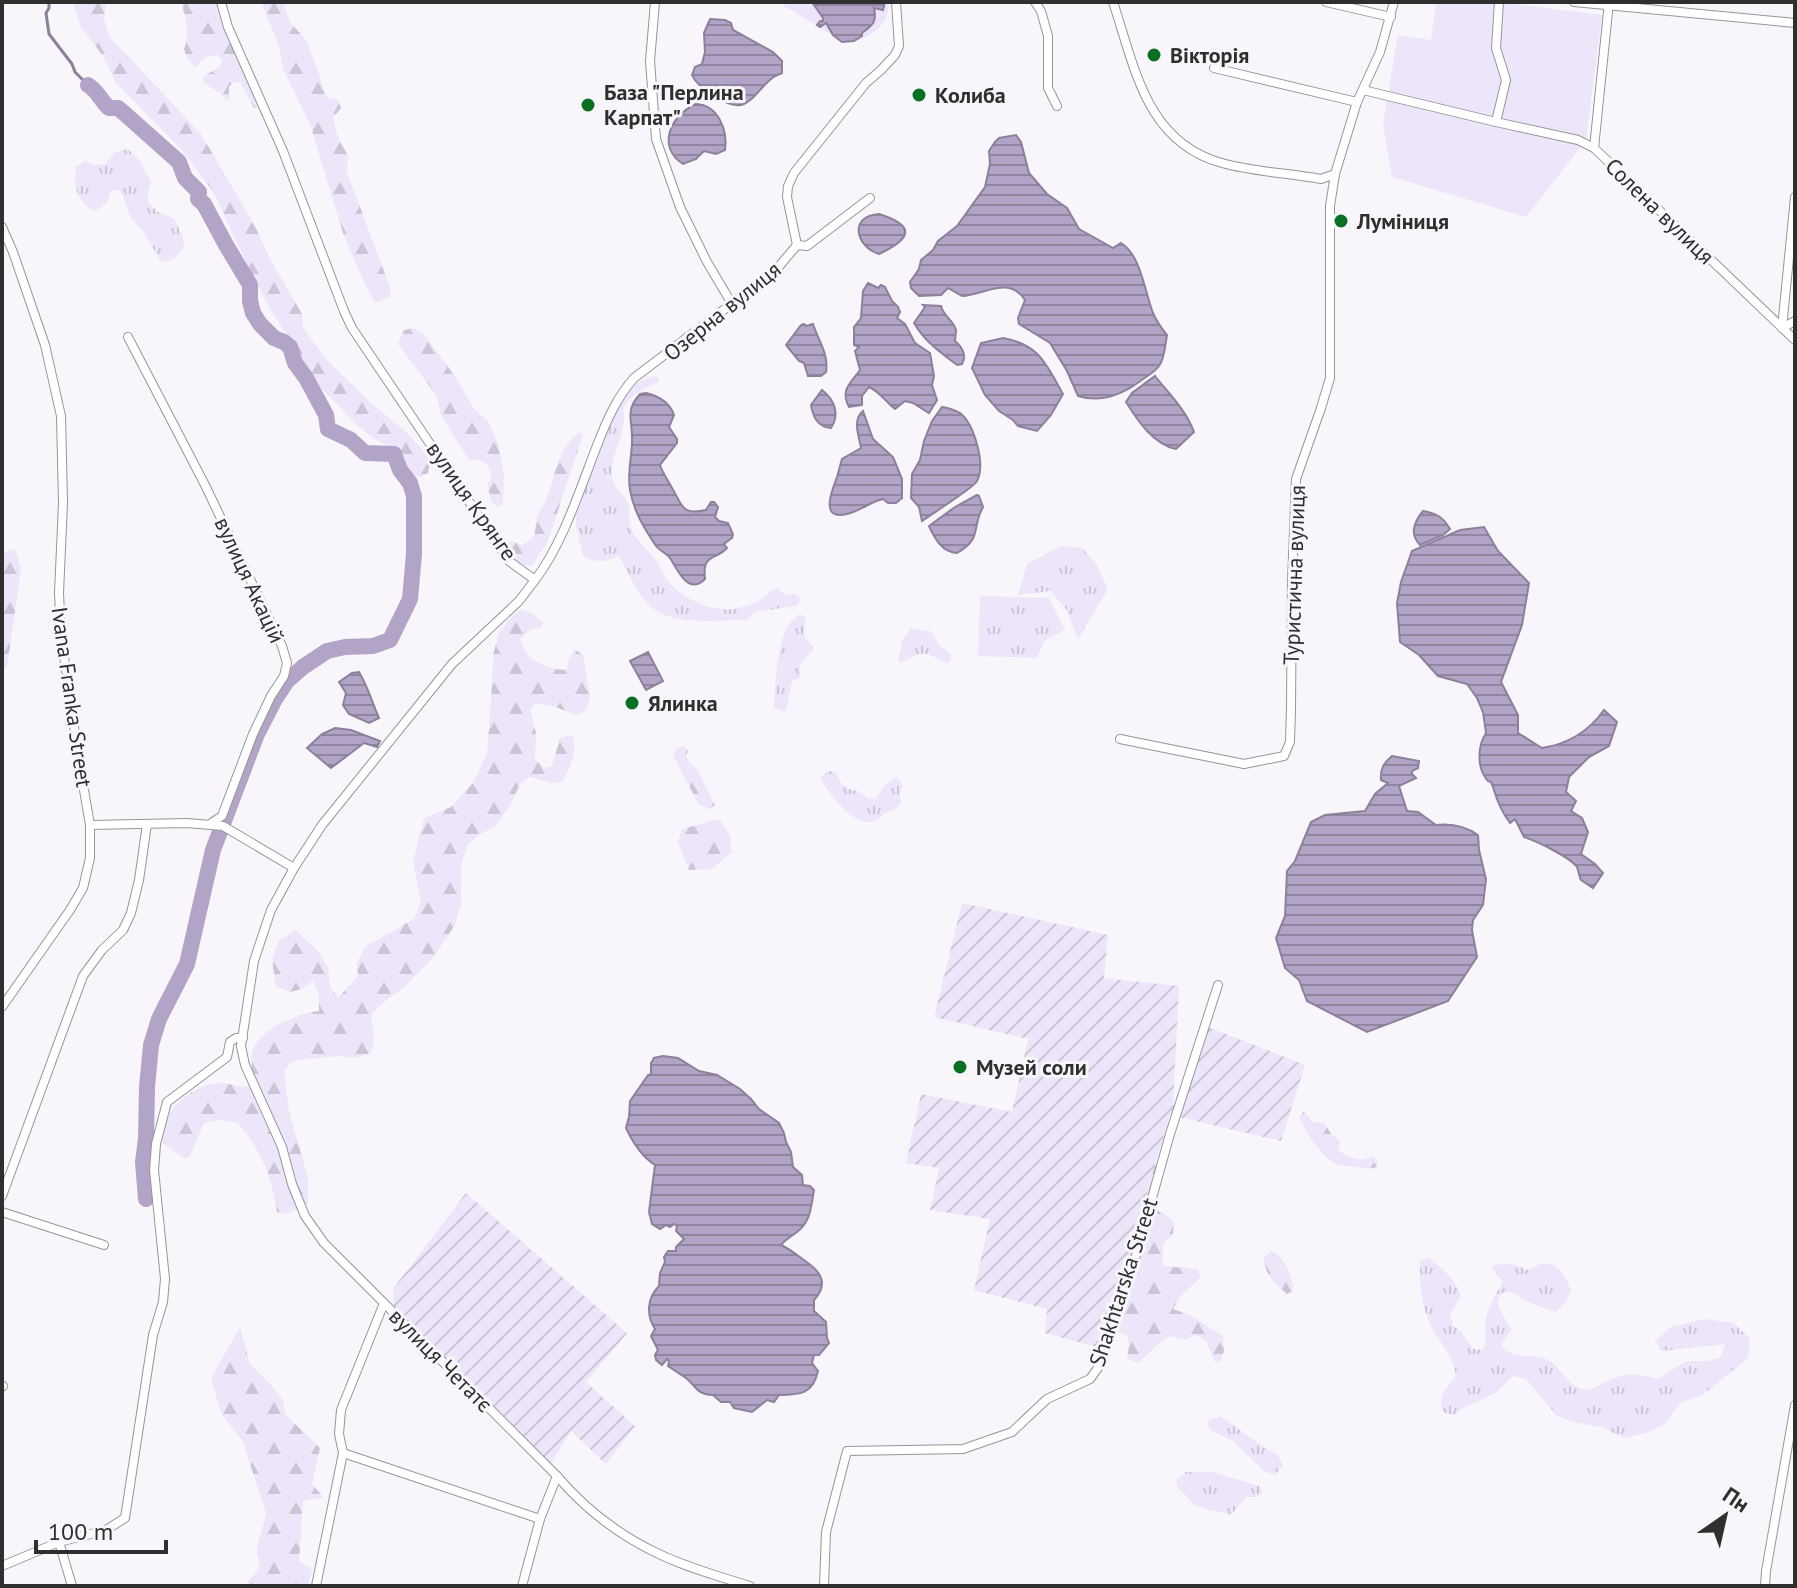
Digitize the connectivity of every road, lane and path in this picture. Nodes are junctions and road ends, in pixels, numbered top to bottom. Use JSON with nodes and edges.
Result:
{"nodes":[{"id":1,"x":221,"y":2,"type":"edge"},
{"id":2,"x":655,"y":2,"type":"edge"},
{"id":3,"x":896,"y":2,"type":"edge"},
{"id":4,"x":1035,"y":2,"type":"edge"},
{"id":5,"x":1113,"y":2,"type":"edge"},
{"id":6,"x":1326,"y":2,"type":"edge"},
{"id":7,"x":1394,"y":2,"type":"edge"},
{"id":8,"x":1499,"y":2,"type":"edge"},
{"id":9,"x":1574,"y":2,"type":"edge"},
{"id":10,"x":1609,"y":4,"type":"edge"},
{"id":11,"x":1391,"y":17,"type":"junction"},
{"id":12,"x":1795,"y":23,"type":"edge"},
{"id":13,"x":1214,"y":68,"type":"dead end"},
{"id":14,"x":1363,"y":90,"type":"junction"},
{"id":15,"x":1357,"y":102,"type":"junction"},
{"id":16,"x":1057,"y":106,"type":"dead end"},
{"id":17,"x":1496,"y":122,"type":"junction"},
{"id":18,"x":1594,"y":148,"type":"junction"},
{"id":19,"x":1335,"y":174,"type":"junction"},
{"id":20,"x":1795,"y":197,"type":"edge"},
{"id":21,"x":870,"y":198,"type":"dead end"},
{"id":22,"x":2,"y":227,"type":"edge"},
{"id":23,"x":797,"y":245,"type":"junction"},
{"id":24,"x":732,"y":304,"type":"junction"},
{"id":25,"x":1795,"y":321,"type":"edge"},
{"id":26,"x":1782,"y":328,"type":"junction"},
{"id":27,"x":128,"y":337,"type":"dead end"},
{"id":28,"x":1795,"y":340,"type":"edge"},
{"id":29,"x":535,"y":580,"type":"junction"},
{"id":30,"x":1120,"y":739,"type":"dead end"},
{"id":31,"x":147,"y":824,"type":"junction"},
{"id":32,"x":210,"y":824,"type":"junction"},
{"id":33,"x":90,"y":825,"type":"junction"},
{"id":34,"x":294,"y":868,"type":"junction"},
{"id":35,"x":1218,"y":985,"type":"dead end"},
{"id":36,"x":2,"y":1007,"type":"edge"},
{"id":37,"x":243,"y":1038,"type":"junction"},
{"id":38,"x":2,"y":1196,"type":"edge"},
{"id":39,"x":2,"y":1212,"type":"edge"},
{"id":40,"x":104,"y":1245,"type":"dead end"},
{"id":41,"x":384,"y":1303,"type":"junction"},
{"id":42,"x":1795,"y":1405,"type":"edge"},
{"id":43,"x":343,"y":1453,"type":"junction"},
{"id":44,"x":557,"y":1476,"type":"junction"},
{"id":45,"x":540,"y":1519,"type":"junction"},
{"id":46,"x":59,"y":1542,"type":"junction"},
{"id":47,"x":2,"y":1566,"type":"edge"},
{"id":48,"x":727,"y":1583,"type":"edge"},
{"id":49,"x":72,"y":1586,"type":"edge"},
{"id":50,"x":316,"y":1586,"type":"edge"},
{"id":51,"x":522,"y":1586,"type":"edge"},
{"id":52,"x":750,"y":1586,"type":"edge"},
{"id":53,"x":824,"y":1586,"type":"edge"},
{"id":54,"x":1765,"y":1586,"type":"edge"}],
"edges":[{"from":1,"to":29,"type":"street","name":"вулиця Крянге"},
{"from":2,"to":24,"type":"street"},
{"from":3,"to":23,"type":"street","name":"Озерна вулиця"},
{"from":4,"to":16,"type":"street"},
{"from":5,"to":19,"type":"street"},
{"from":6,"to":11,"type":"street"},
{"from":7,"to":11,"type":"street","name":"Туристична вулиця"},
{"from":8,"to":17,"type":"street"},
{"from":9,"to":10,"type":"street"},
{"from":10,"to":12,"type":"street"},
{"from":10,"to":18,"type":"street","name":"Солена вулиця"},
{"from":11,"to":14,"type":"street","name":"Туристична вулиця"},
{"from":13,"to":15,"type":"street"},
{"from":14,"to":15,"type":"street","name":"Туристична вулиця"},
{"from":14,"to":17,"type":"street"},
{"from":15,"to":19,"type":"street","name":"Туристична вулиця"},
{"from":17,"to":18,"type":"street"},
{"from":18,"to":26,"type":"street","name":"Солена вулиця"},
{"from":19,"to":30,"type":"street","name":"Туристична вулиця"},
{"from":20,"to":26,"type":"street"},
{"from":21,"to":23,"type":"street"},
{"from":22,"to":33,"type":"street","name":"Ivana Franka Street"},
{"from":23,"to":24,"type":"street","name":"Озерна вулиця"},
{"from":24,"to":29,"type":"street","name":"Озерна вулиця"},
{"from":25,"to":26,"type":"street"},
{"from":26,"to":28,"type":"street","name":"Солена вулиця"},
{"from":27,"to":32,"type":"street","name":"вулиця Акацій"},
{"from":29,"to":34,"type":"street","name":"вулиця Крянге"},
{"from":31,"to":32,"type":"street"},
{"from":31,"to":33,"type":"street"},
{"from":31,"to":38,"type":"street"},
{"from":32,"to":34,"type":"street"},
{"from":33,"to":36,"type":"street","name":"Ivana Franka Street"},
{"from":34,"to":37,"type":"street","name":"вулиця Крянге"},
{"from":35,"to":53,"type":"street","name":"Shakhtarska Street"},
{"from":37,"to":41,"type":"street","name":"вулиця Четатє"},
{"from":37,"to":46,"type":"street"},
{"from":39,"to":40,"type":"street"},
{"from":41,"to":43,"type":"street"},
{"from":41,"to":44,"type":"street","name":"вулиця Четатє"},
{"from":42,"to":54,"type":"street"},
{"from":43,"to":45,"type":"street"},
{"from":43,"to":50,"type":"street"},
{"from":44,"to":45,"type":"street"},
{"from":44,"to":48,"type":"street","name":"вулиця Четатє"},
{"from":45,"to":51,"type":"street"},
{"from":46,"to":47,"type":"street"},
{"from":46,"to":49,"type":"street"},
{"from":48,"to":52,"type":"street","name":"вулиця Четатє"}]}
